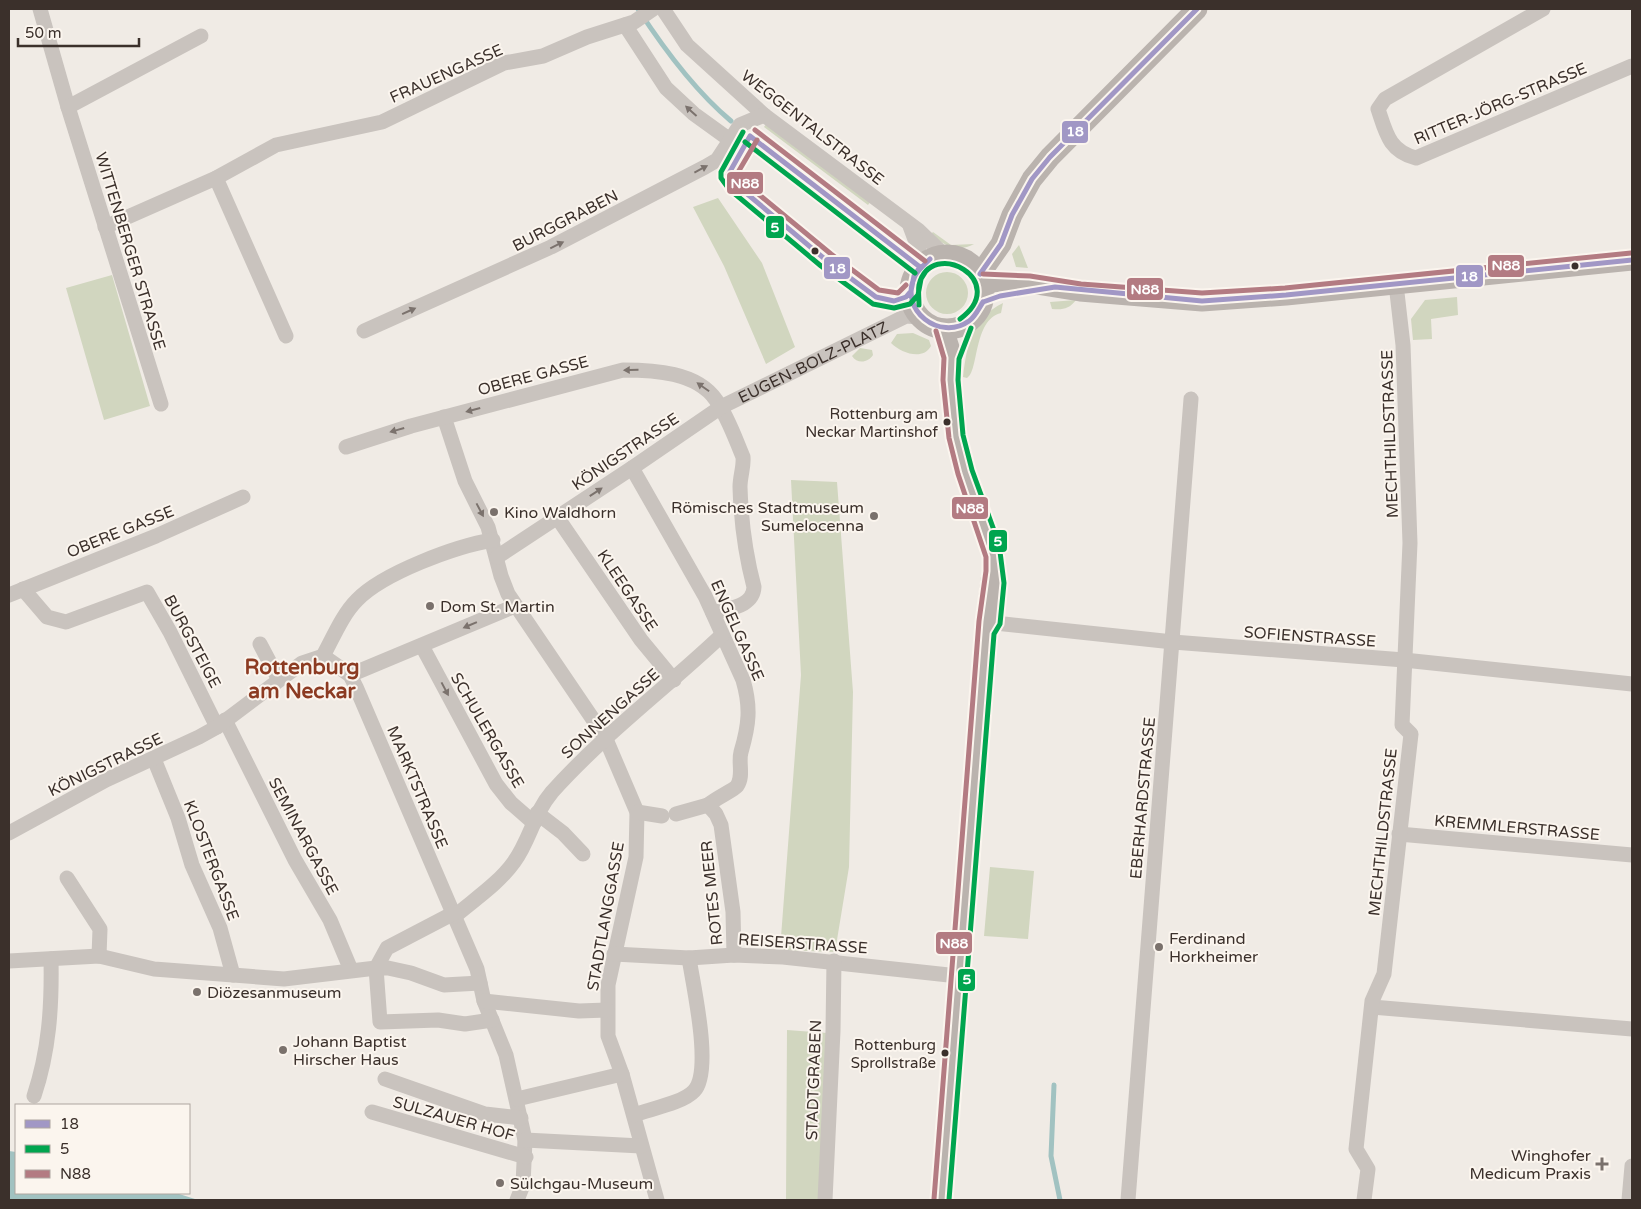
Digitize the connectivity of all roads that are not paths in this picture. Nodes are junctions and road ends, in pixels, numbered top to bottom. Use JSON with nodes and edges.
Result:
{"nodes":[{"id":1,"x":40,"y":9,"type":"edge"},
{"id":2,"x":655,"y":9,"type":"edge"},
{"id":3,"x":1197,"y":9,"type":"edge"},
{"id":4,"x":1543,"y":9,"type":"edge"},
{"id":5,"x":630,"y":23,"type":"junction"},
{"id":6,"x":201,"y":36,"type":"dead end"},
{"id":7,"x":1632,"y":66,"type":"edge"},
{"id":8,"x":68,"y":107,"type":"junction"},
{"id":9,"x":764,"y":115,"type":"junction"},
{"id":10,"x":730,"y":140,"type":"junction"},
{"id":11,"x":216,"y":178,"type":"junction"},
{"id":12,"x":908,"y":223,"type":"junction"},
{"id":13,"x":105,"y":227,"type":"junction"},
{"id":14,"x":944,"y":255,"type":"junction"},
{"id":15,"x":1632,"y":260,"type":"edge"},
{"id":16,"x":920,"y":267,"type":"junction"},
{"id":17,"x":978,"y":279,"type":"junction"},
{"id":18,"x":1396,"y":284,"type":"junction"},
{"id":19,"x":913,"y":313,"type":"junction"},
{"id":20,"x":964,"y":325,"type":"junction"},
{"id":21,"x":943,"y":329,"type":"junction"},
{"id":22,"x":364,"y":331,"type":"dead end"},
{"id":23,"x":286,"y":336,"type":"dead end"},
{"id":24,"x":952,"y":357,"type":"junction"},
{"id":25,"x":1191,"y":399,"type":"dead end"},
{"id":26,"x":161,"y":404,"type":"dead end"},
{"id":27,"x":721,"y":407,"type":"junction"},
{"id":28,"x":444,"y":417,"type":"junction"},
{"id":29,"x":346,"y":447,"type":"dead end"},
{"id":30,"x":632,"y":468,"type":"junction"},
{"id":31,"x":244,"y":497,"type":"dead end"},
{"id":32,"x":557,"y":516,"type":"junction"},
{"id":33,"x":485,"y":541,"type":"junction"},
{"id":34,"x":497,"y":557,"type":"junction"},
{"id":35,"x":24,"y":589,"type":"junction"},
{"id":36,"x":9,"y":595,"type":"edge"},
{"id":37,"x":515,"y":606,"type":"junction"},
{"id":38,"x":713,"y":613,"type":"junction"},
{"id":39,"x":989,"y":625,"type":"junction"},
{"id":40,"x":722,"y":635,"type":"junction"},
{"id":41,"x":1173,"y":642,"type":"junction"},
{"id":42,"x":260,"y":644,"type":"dead end"},
{"id":43,"x":422,"y":646,"type":"junction"},
{"id":44,"x":323,"y":656,"type":"junction"},
{"id":45,"x":1404,"y":660,"type":"junction"},
{"id":46,"x":356,"y":672,"type":"junction"},
{"id":47,"x":278,"y":678,"type":"junction"},
{"id":48,"x":674,"y":680,"type":"junction"},
{"id":49,"x":1632,"y":684,"type":"edge"},
{"id":50,"x":221,"y":723,"type":"junction"},
{"id":51,"x":605,"y":737,"type":"junction"},
{"id":52,"x":154,"y":759,"type":"junction"},
{"id":53,"x":708,"y":805,"type":"junction"},
{"id":54,"x":637,"y":812,"type":"junction"},
{"id":55,"x":536,"y":818,"type":"junction"},
{"id":56,"x":9,"y":833,"type":"edge"},
{"id":57,"x":1399,"y":834,"type":"junction"},
{"id":58,"x":583,"y":854,"type":"dead end"},
{"id":59,"x":1632,"y":855,"type":"edge"},
{"id":60,"x":67,"y":878,"type":"dead end"},
{"id":61,"x":455,"y":915,"type":"junction"},
{"id":62,"x":614,"y":954,"type":"junction"},
{"id":63,"x":734,"y":955,"type":"junction"},
{"id":64,"x":99,"y":956,"type":"junction"},
{"id":65,"x":689,"y":958,"type":"junction"},
{"id":66,"x":45,"y":959,"type":"junction"},
{"id":67,"x":9,"y":961,"type":"edge"},
{"id":68,"x":834,"y":961,"type":"junction"},
{"id":69,"x":376,"y":968,"type":"junction"},
{"id":70,"x":351,"y":970,"type":"junction"},
{"id":71,"x":233,"y":975,"type":"junction"},
{"id":72,"x":479,"y":976,"type":"junction"},
{"id":73,"x":958,"y":976,"type":"junction"},
{"id":74,"x":1372,"y":1007,"type":"junction"},
{"id":75,"x":487,"y":1010,"type":"junction"},
{"id":76,"x":607,"y":1010,"type":"junction"},
{"id":77,"x":1632,"y":1030,"type":"edge"},
{"id":78,"x":622,"y":1074,"type":"junction"},
{"id":79,"x":385,"y":1079,"type":"dead end"},
{"id":80,"x":34,"y":1096,"type":"dead end"},
{"id":81,"x":516,"y":1099,"type":"junction"},
{"id":82,"x":372,"y":1112,"type":"dead end"},
{"id":83,"x":634,"y":1115,"type":"junction"},
{"id":84,"x":521,"y":1118,"type":"junction"},
{"id":85,"x":526,"y":1140,"type":"junction"},
{"id":86,"x":641,"y":1146,"type":"junction"},
{"id":87,"x":526,"y":1157,"type":"junction"},
{"id":88,"x":1632,"y":1166,"type":"edge"},
{"id":89,"x":517,"y":1200,"type":"edge"},
{"id":90,"x":656,"y":1200,"type":"edge"},
{"id":91,"x":825,"y":1200,"type":"edge"},
{"id":92,"x":941,"y":1200,"type":"edge"},
{"id":93,"x":1128,"y":1200,"type":"edge"},
{"id":94,"x":1364,"y":1200,"type":"edge"},
{"id":95,"x":1629,"y":1200,"type":"edge"}],
"edges":[{"from":1,"to":8,"type":"street","name":"WITTENBERGER STRASSE"},
{"from":2,"to":5,"type":"street","name":"FRAUENGASSE"},
{"from":2,"to":9,"type":"street","name":"WEGGENTALSTRASSE"},
{"from":3,"to":17,"type":"main road"},
{"from":4,"to":7,"type":"street","name":"RITTER-JÖRG-STRASSE"},
{"from":10,"to":5,"type":"street","one_way":true},
{"from":5,"to":11,"type":"street","name":"FRAUENGASSE"},
{"from":6,"to":8,"type":"street"},
{"from":8,"to":13,"type":"street","name":"WITTENBERGER STRASSE"},
{"from":9,"to":10,"type":"street","name":"BURGGRABEN"},
{"from":9,"to":12,"type":"street","name":"WEGGENTALSTRASSE"},
{"from":22,"to":10,"type":"street","name":"BURGGRABEN","one_way":true},
{"from":11,"to":13,"type":"street","name":"FRAUENGASSE"},
{"from":11,"to":23,"type":"street"},
{"from":12,"to":14,"type":"street","name":"WEGGENTALSTRASSE"},
{"from":12,"to":16,"type":"street"},
{"from":13,"to":26,"type":"street","name":"WITTENBERGER STRASSE"},
{"from":14,"to":16,"type":"main road"},
{"from":14,"to":17,"type":"main road"},
{"from":15,"to":18,"type":"main road"},
{"from":16,"to":19,"type":"main road"},
{"from":17,"to":18,"type":"main road"},
{"from":17,"to":20,"type":"main road"},
{"from":18,"to":45,"type":"street","name":"MECHTHILDSTRASSE"},
{"from":19,"to":21,"type":"main road"},
{"from":19,"to":27,"type":"street","name":"EUGEN-BOLZ-PLATZ"},
{"from":20,"to":21,"type":"main road"},
{"from":20,"to":24,"type":"main road"},
{"from":21,"to":24,"type":"main road"},
{"from":24,"to":39,"type":"main road"},
{"from":25,"to":41,"type":"street","name":"EBERHARDSTRASSE"},
{"from":27,"to":28,"type":"street","name":"OBERE GASSE","one_way":true},
{"from":27,"to":30,"type":"street","name":"KÖNIGSTRASSE"},
{"from":27,"to":38,"type":"street","name":"OBERE GASSE"},
{"from":28,"to":29,"type":"street","name":"OBERE GASSE","one_way":true},
{"from":28,"to":33,"type":"street","name":"STADTLANGGASSE","one_way":true},
{"from":32,"to":30,"type":"street","name":"KÖNIGSTRASSE","one_way":true},
{"from":30,"to":38,"type":"street","name":"ENGELGASSE"},
{"from":31,"to":35,"type":"street","name":"OBERE GASSE"},
{"from":32,"to":34,"type":"street","name":"KÖNIGSTRASSE"},
{"from":32,"to":48,"type":"street","name":"KLEEGASSE"},
{"from":33,"to":34,"type":"street","name":"STADTLANGGASSE"},
{"from":33,"to":44,"type":"street"},
{"from":34,"to":37,"type":"street","name":"STADTLANGGASSE"},
{"from":35,"to":36,"type":"street","name":"OBERE GASSE"},
{"from":35,"to":50,"type":"street","name":"BURGSTEIGE"},
{"from":37,"to":43,"type":"street","one_way":true},
{"from":37,"to":51,"type":"street","name":"STADTLANGGASSE"},
{"from":38,"to":40,"type":"street","name":"ENGELGASSE"},
{"from":39,"to":41,"type":"street","name":"SOFIENSTRASSE"},
{"from":39,"to":73,"type":"main road"},
{"from":40,"to":48,"type":"street","name":"SONNENGASSE"},
{"from":40,"to":53,"type":"street","name":"ENGELGASSE"},
{"from":41,"to":45,"type":"street","name":"SOFIENSTRASSE"},
{"from":41,"to":93,"type":"street","name":"EBERHARDSTRASSE"},
{"from":42,"to":47,"type":"street"},
{"from":43,"to":46,"type":"street"},
{"from":43,"to":55,"type":"street","name":"SCHULERGASSE","one_way":true},
{"from":44,"to":46,"type":"street"},
{"from":44,"to":47,"type":"street","name":"KÖNIGSTRASSE"},
{"from":45,"to":49,"type":"street","name":"SOFIENSTRASSE"},
{"from":45,"to":57,"type":"street","name":"MECHTHILDSTRASSE"},
{"from":46,"to":61,"type":"street","name":"MARKTSTRASSE"},
{"from":47,"to":50,"type":"street","name":"KÖNIGSTRASSE"},
{"from":48,"to":51,"type":"street","name":"SONNENGASSE"},
{"from":50,"to":52,"type":"street","name":"KÖNIGSTRASSE"},
{"from":50,"to":70,"type":"street","name":"SEMINARGASSE"},
{"from":51,"to":54,"type":"street","name":"STADTLANGGASSE"},
{"from":51,"to":55,"type":"street","name":"SONNENGASSE"},
{"from":52,"to":56,"type":"street","name":"KÖNIGSTRASSE"},
{"from":52,"to":71,"type":"street","name":"KLOSTERGASSE"},
{"from":53,"to":54,"type":"street"},
{"from":53,"to":63,"type":"street","name":"ROTES MEER"},
{"from":54,"to":62,"type":"street","name":"STADTLANGGASSE"},
{"from":55,"to":58,"type":"street","name":"SCHULERGASSE"},
{"from":55,"to":61,"type":"street","name":"SONNENGASSE"},
{"from":57,"to":59,"type":"street","name":"KREMMLERSTRASSE"},
{"from":57,"to":74,"type":"street","name":"MECHTHILDSTRASSE"},
{"from":60,"to":64,"type":"street"},
{"from":61,"to":69,"type":"street","name":"SONNENGASSE"},
{"from":61,"to":72,"type":"street","name":"MARKTSTRASSE"},
{"from":62,"to":65,"type":"street","name":"REISERSTRASSE"},
{"from":62,"to":76,"type":"street","name":"STADTLANGGASSE"},
{"from":63,"to":65,"type":"street","name":"REISERSTRASSE"},
{"from":63,"to":68,"type":"street","name":"REISERSTRASSE"},
{"from":64,"to":66,"type":"street"},
{"from":64,"to":71,"type":"street"},
{"from":65,"to":83,"type":"street"},
{"from":66,"to":67,"type":"street"},
{"from":66,"to":80,"type":"street"},
{"from":68,"to":73,"type":"street","name":"REISERSTRASSE"},
{"from":68,"to":91,"type":"street","name":"STADTGRABEN"},
{"from":69,"to":70,"type":"street"},
{"from":69,"to":72,"type":"street"},
{"from":69,"to":75,"type":"street"},
{"from":70,"to":71,"type":"street"},
{"from":72,"to":75,"type":"street","name":"MARKTSTRASSE"},
{"from":73,"to":92,"type":"main road"},
{"from":74,"to":77,"type":"street"},
{"from":74,"to":94,"type":"street","name":"MECHTHILDSTRASSE"},
{"from":75,"to":76,"type":"street"},
{"from":75,"to":81,"type":"street","name":"MARKTSTRASSE"},
{"from":76,"to":78,"type":"street","name":"STADTLANGGASSE"},
{"from":78,"to":81,"type":"street"},
{"from":78,"to":83,"type":"street","name":"STADTLANGGASSE"},
{"from":79,"to":84,"type":"street"},
{"from":81,"to":84,"type":"street","name":"MARKTSTRASSE"},
{"from":82,"to":87,"type":"street","name":"SULZAUER HOF"},
{"from":83,"to":86,"type":"street","name":"STADTLANGGASSE"},
{"from":84,"to":85,"type":"street","name":"MARKTSTRASSE"},
{"from":85,"to":86,"type":"street"},
{"from":85,"to":87,"type":"street","name":"MARKTSTRASSE"},
{"from":86,"to":90,"type":"street","name":"STADTLANGGASSE"},
{"from":87,"to":89,"type":"street","name":"MARKTSTRASSE"},
{"from":88,"to":95,"type":"street"}]}
